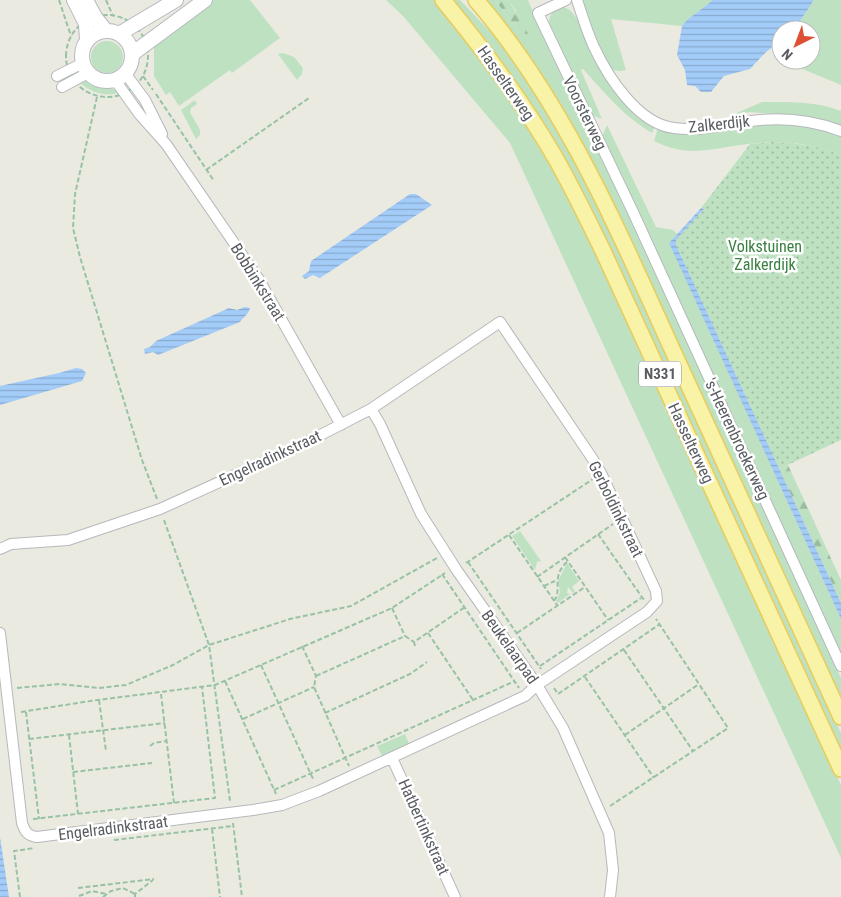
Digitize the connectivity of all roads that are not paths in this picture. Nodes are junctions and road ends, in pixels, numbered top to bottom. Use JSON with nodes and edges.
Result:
{"nodes":[{"id":1,"x":74,"y":0,"type":"edge"},
{"id":2,"x":86,"y":0,"type":"edge"},
{"id":3,"x":176,"y":0,"type":"edge"},
{"id":4,"x":205,"y":0,"type":"edge"},
{"id":5,"x":443,"y":0,"type":"edge"},
{"id":6,"x":476,"y":0,"type":"edge"},
{"id":7,"x":566,"y":0,"type":"edge"},
{"id":8,"x":577,"y":0,"type":"edge"},
{"id":9,"x":90,"y":19,"type":"junction"},
{"id":10,"x":113,"y":32,"type":"junction"},
{"id":11,"x":87,"y":40,"type":"junction"},
{"id":12,"x":132,"y":54,"type":"junction"},
{"id":13,"x":85,"y":68,"type":"junction"},
{"id":14,"x":57,"y":76,"type":"dead end"},
{"id":15,"x":120,"y":76,"type":"junction"},
{"id":16,"x":62,"y":87,"type":"dead end"},
{"id":17,"x":841,"y":131,"type":"edge"},
{"id":18,"x":166,"y":144,"type":"junction"},
{"id":19,"x":633,"y":212,"type":"joint"},
{"id":20,"x":371,"y":409,"type":"junction"},
{"id":21,"x":341,"y":425,"type":"junction"},
{"id":22,"x":0,"y":549,"type":"edge"},
{"id":23,"x":0,"y":633,"type":"edge"},
{"id":24,"x":841,"y":666,"type":"edge"},
{"id":25,"x":537,"y":685,"type":"junction"},
{"id":26,"x":841,"y":717,"type":"edge"},
{"id":27,"x":392,"y":758,"type":"junction"},
{"id":28,"x":841,"y":769,"type":"edge"},
{"id":29,"x":455,"y":897,"type":"edge"},
{"id":30,"x":610,"y":897,"type":"edge"}],
"edges":[{"from":1,"to":9,"type":"main road"},
{"from":2,"to":9,"type":"main road"},
{"from":3,"to":10,"type":"main road"},
{"from":4,"to":12,"type":"main road"},
{"from":5,"to":28,"type":"main road","name":"Hasselterweg","number":"N331"},
{"from":6,"to":26,"type":"main road","name":"Hasselterweg","number":"N331"},
{"from":7,"to":19,"type":"street","name":"Voorsterweg"},
{"from":8,"to":17,"type":"street","name":"Zalkerdijk"},
{"from":9,"to":10,"type":"main road"},
{"from":9,"to":11,"type":"main road"},
{"from":10,"to":11,"type":"main road"},
{"from":10,"to":12,"type":"main road"},
{"from":11,"to":13,"type":"main road"},
{"from":12,"to":15,"type":"main road"},
{"from":13,"to":14,"type":"street"},
{"from":13,"to":15,"type":"main road"},
{"from":13,"to":16,"type":"street"},
{"from":15,"to":18,"type":"street","name":"Bobbinkstraat"},
{"from":15,"to":18,"type":"street","name":"Bobbinkstraat"},
{"from":18,"to":21,"type":"street","name":"Bobbinkstraat"},
{"from":19,"to":24,"type":"street","name":"'s-Heerenbroekerweg"},
{"from":20,"to":21,"type":"street","name":"Gerboldinkstraat"},
{"from":20,"to":25,"type":"street","name":"Beukelaarpad"},
{"from":20,"to":25,"type":"street","name":"Gerboldinkstraat"},
{"from":21,"to":22,"type":"street","name":"Engelradinkstraat"},
{"from":23,"to":27,"type":"street","name":"Engelradinkstraat"},
{"from":25,"to":27,"type":"street"},
{"from":25,"to":30,"type":"street","name":"Beukelaarpad"},
{"from":27,"to":29,"type":"street","name":"Hatbertinkstraat"}]}
